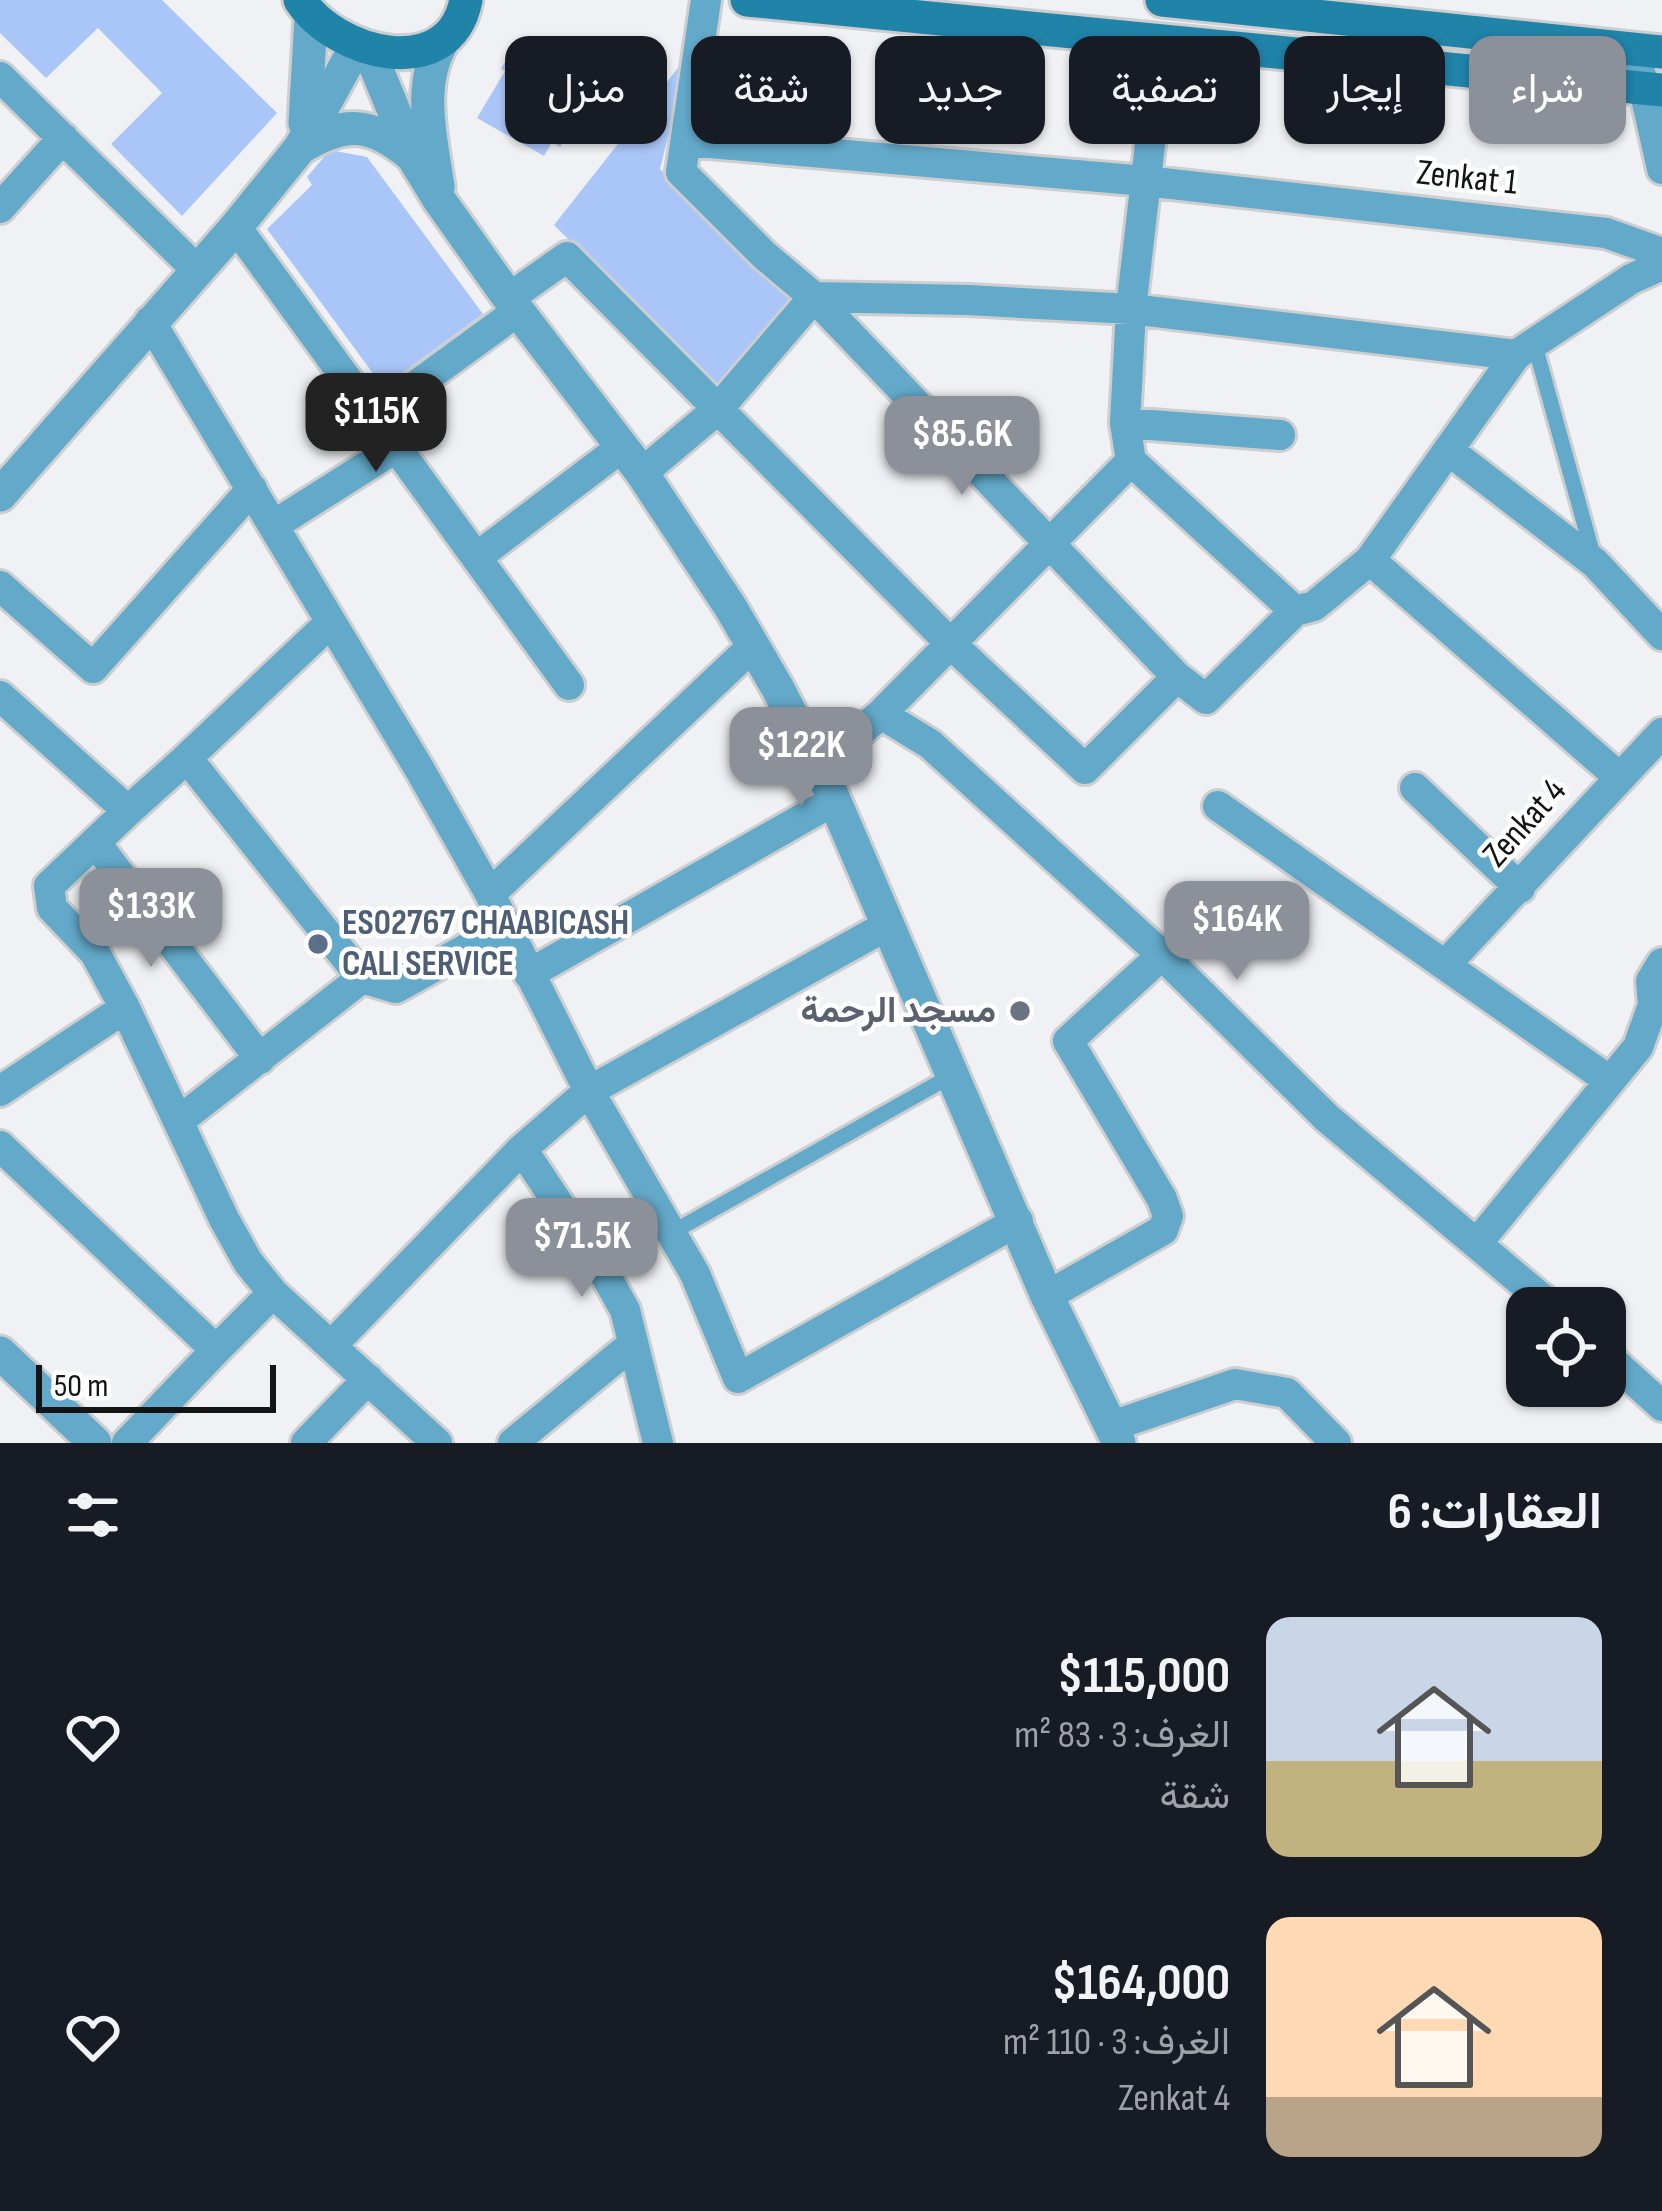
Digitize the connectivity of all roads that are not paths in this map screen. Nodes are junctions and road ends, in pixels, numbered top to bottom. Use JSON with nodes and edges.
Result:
{"nodes":[{"id":1,"x":484,"y":0,"type":"edge"},
{"id":2,"x":706,"y":0,"type":"edge"},
{"id":3,"x":746,"y":0,"type":"edge"},
{"id":4,"x":1162,"y":0,"type":"edge"},
{"id":5,"x":303,"y":4,"type":"edge"},
{"id":6,"x":456,"y":21,"type":"edge"},
{"id":7,"x":1111,"y":36,"type":"edge"},
{"id":8,"x":363,"y":46,"type":"junction"},
{"id":9,"x":1260,"y":50,"type":"edge"},
{"id":10,"x":1648,"y":50,"type":"edge"},
{"id":11,"x":0,"y":77,"type":"edge"},
{"id":12,"x":1653,"y":88,"type":"edge"},
{"id":13,"x":63,"y":138,"type":"junction"},
{"id":14,"x":686,"y":141,"type":"junction"},
{"id":15,"x":1149,"y":144,"type":"edge"},
{"id":16,"x":300,"y":148,"type":"junction"},
{"id":17,"x":413,"y":157,"type":"junction"},
{"id":18,"x":1662,"y":169,"type":"edge"},
{"id":19,"x":1145,"y":181,"type":"junction"},
{"id":20,"x":440,"y":201,"type":"junction"},
{"id":21,"x":0,"y":208,"type":"edge"},
{"id":22,"x":236,"y":227,"type":"junction"},
{"id":23,"x":1662,"y":253,"type":"edge"},
{"id":24,"x":1662,"y":266,"type":"edge"},
{"id":25,"x":197,"y":270,"type":"junction"},
{"id":26,"x":814,"y":297,"type":"junction"},
{"id":27,"x":513,"y":305,"type":"junction"},
{"id":28,"x":1131,"y":309,"type":"junction"},
{"id":29,"x":150,"y":321,"type":"junction"},
{"id":30,"x":1525,"y":348,"type":"junction"},
{"id":31,"x":718,"y":409,"type":"junction"},
{"id":32,"x":374,"y":416,"type":"junction"},
{"id":33,"x":1125,"y":423,"type":"junction"},
{"id":34,"x":1280,"y":435,"type":"dead end"},
{"id":35,"x":397,"y":447,"type":"junction"},
{"id":36,"x":1448,"y":450,"type":"junction"},
{"id":37,"x":632,"y":460,"type":"junction"},
{"id":38,"x":1131,"y":461,"type":"junction"},
{"id":39,"x":252,"y":489,"type":"junction"},
{"id":40,"x":1,"y":492,"type":"edge"},
{"id":41,"x":274,"y":525,"type":"junction"},
{"id":42,"x":1050,"y":542,"type":"junction"},
{"id":43,"x":477,"y":557,"type":"junction"},
{"id":44,"x":1370,"y":560,"type":"junction"},
{"id":45,"x":1595,"y":563,"type":"junction"},
{"id":46,"x":0,"y":586,"type":"edge"},
{"id":47,"x":1295,"y":611,"type":"junction"},
{"id":48,"x":331,"y":622,"type":"junction"},
{"id":49,"x":1662,"y":634,"type":"edge"},
{"id":50,"x":951,"y":644,"type":"junction"},
{"id":51,"x":753,"y":646,"type":"junction"},
{"id":52,"x":1178,"y":677,"type":"junction"},
{"id":53,"x":569,"y":685,"type":"dead end"},
{"id":54,"x":0,"y":696,"type":"edge"},
{"id":55,"x":881,"y":714,"type":"junction"},
{"id":56,"x":1662,"y":734,"type":"edge"},
{"id":57,"x":187,"y":758,"type":"junction"},
{"id":58,"x":818,"y":767,"type":"junction"},
{"id":59,"x":1619,"y":777,"type":"junction"},
{"id":60,"x":1415,"y":788,"type":"dead end"},
{"id":61,"x":835,"y":800,"type":"junction"},
{"id":62,"x":1218,"y":806,"type":"dead end"},
{"id":63,"x":128,"y":811,"type":"junction"},
{"id":64,"x":95,"y":842,"type":"junction"},
{"id":65,"x":1520,"y":887,"type":"junction"},
{"id":66,"x":490,"y":894,"type":"junction"},
{"id":67,"x":888,"y":925,"type":"junction"},
{"id":68,"x":507,"y":926,"type":"junction"},
{"id":69,"x":1162,"y":956,"type":"junction"},
{"id":70,"x":1446,"y":964,"type":"junction"},
{"id":71,"x":529,"y":974,"type":"junction"},
{"id":72,"x":1658,"y":978,"type":"edge"},
{"id":73,"x":362,"y":979,"type":"junction"},
{"id":74,"x":125,"y":1008,"type":"junction"},
{"id":75,"x":260,"y":1059,"type":"junction"},
{"id":76,"x":952,"y":1075,"type":"junction"},
{"id":77,"x":1610,"y":1081,"type":"junction"},
{"id":78,"x":0,"y":1091,"type":"edge"},
{"id":79,"x":590,"y":1091,"type":"junction"},
{"id":80,"x":180,"y":1120,"type":"junction"},
{"id":81,"x":0,"y":1146,"type":"edge"},
{"id":82,"x":522,"y":1149,"type":"junction"},
{"id":83,"x":1018,"y":1221,"type":"junction"},
{"id":84,"x":671,"y":1233,"type":"junction"},
{"id":85,"x":1478,"y":1242,"type":"junction"},
{"id":86,"x":1529,"y":1287,"type":"edge"},
{"id":87,"x":273,"y":1293,"type":"junction"},
{"id":88,"x":1047,"y":1296,"type":"junction"},
{"id":89,"x":633,"y":1344,"type":"junction"},
{"id":90,"x":331,"y":1346,"type":"junction"},
{"id":91,"x":216,"y":1350,"type":"junction"},
{"id":92,"x":0,"y":1353,"type":"edge"},
{"id":93,"x":1626,"y":1369,"type":"edge"},
{"id":94,"x":368,"y":1379,"type":"junction"},
{"id":95,"x":1656,"y":1390,"type":"edge"},
{"id":96,"x":1115,"y":1434,"type":"edge"},
{"id":97,"x":435,"y":1442,"type":"edge"},
{"id":98,"x":95,"y":1443,"type":"edge"},
{"id":99,"x":127,"y":1443,"type":"edge"},
{"id":100,"x":306,"y":1443,"type":"edge"},
{"id":101,"x":513,"y":1443,"type":"edge"},
{"id":102,"x":658,"y":1443,"type":"edge"},
{"id":103,"x":1336,"y":1443,"type":"edge"}],
"edges":[{"from":1,"to":6,"type":"main road"},
{"from":2,"to":14,"type":"street"},
{"from":3,"to":7,"type":"main road"},
{"from":4,"to":10,"type":"main road"},
{"from":5,"to":8,"type":"main road"},
{"from":5,"to":16,"type":"street"},
{"from":6,"to":8,"type":"main road"},
{"from":6,"to":20,"type":"street"},
{"from":8,"to":16,"type":"street"},
{"from":8,"to":17,"type":"street"},
{"from":9,"to":12,"type":"main road"},
{"from":10,"to":12,"type":"street"},
{"from":11,"to":13,"type":"street"},
{"from":12,"to":18,"type":"street"},
{"from":13,"to":21,"type":"street"},
{"from":13,"to":25,"type":"street"},
{"from":14,"to":19,"type":"street","name":"Zenkat 1"},
{"from":14,"to":26,"type":"street"},
{"from":15,"to":19,"type":"street"},
{"from":16,"to":17,"type":"street"},
{"from":16,"to":22,"type":"street"},
{"from":17,"to":20,"type":"street"},
{"from":19,"to":23,"type":"street","name":"Zenkat 1"},
{"from":19,"to":28,"type":"street"},
{"from":20,"to":27,"type":"street"},
{"from":22,"to":25,"type":"street"},
{"from":22,"to":32,"type":"street"},
{"from":24,"to":30,"type":"street"},
{"from":25,"to":29,"type":"street"},
{"from":26,"to":28,"type":"street"},
{"from":26,"to":31,"type":"street"},
{"from":26,"to":42,"type":"street"},
{"from":27,"to":31,"type":"street"},
{"from":27,"to":32,"type":"street"},
{"from":27,"to":37,"type":"street"},
{"from":28,"to":30,"type":"street"},
{"from":28,"to":33,"type":"street"},
{"from":29,"to":39,"type":"street"},
{"from":29,"to":40,"type":"street"},
{"from":30,"to":36,"type":"street"},
{"from":30,"to":45,"type":"lane"},
{"from":31,"to":37,"type":"street"},
{"from":31,"to":50,"type":"street"},
{"from":32,"to":35,"type":"street"},
{"from":33,"to":34,"type":"street"},
{"from":33,"to":38,"type":"street"},
{"from":35,"to":41,"type":"street"},
{"from":35,"to":43,"type":"street"},
{"from":36,"to":44,"type":"street"},
{"from":36,"to":45,"type":"street"},
{"from":37,"to":43,"type":"street"},
{"from":37,"to":51,"type":"street"},
{"from":38,"to":42,"type":"street"},
{"from":38,"to":47,"type":"street"},
{"from":39,"to":41,"type":"street"},
{"from":39,"to":46,"type":"street"},
{"from":41,"to":48,"type":"street"},
{"from":42,"to":50,"type":"street"},
{"from":42,"to":52,"type":"street"},
{"from":43,"to":53,"type":"street"},
{"from":44,"to":47,"type":"street"},
{"from":44,"to":59,"type":"street"},
{"from":45,"to":49,"type":"street"},
{"from":47,"to":52,"type":"street"},
{"from":48,"to":57,"type":"street"},
{"from":48,"to":66,"type":"street"},
{"from":50,"to":52,"type":"street"},
{"from":50,"to":55,"type":"street"},
{"from":51,"to":58,"type":"street"},
{"from":51,"to":66,"type":"street"},
{"from":54,"to":63,"type":"street"},
{"from":55,"to":58,"type":"street"},
{"from":55,"to":69,"type":"street"},
{"from":56,"to":59,"type":"street","name":"Zenkat 4"},
{"from":57,"to":63,"type":"street"},
{"from":57,"to":73,"type":"street"},
{"from":58,"to":61,"type":"street"},
{"from":59,"to":65,"type":"street","name":"Zenkat 4"},
{"from":60,"to":65,"type":"street"},
{"from":61,"to":67,"type":"street"},
{"from":61,"to":71,"type":"street"},
{"from":62,"to":70,"type":"street"},
{"from":63,"to":64,"type":"street"},
{"from":64,"to":74,"type":"street"},
{"from":64,"to":75,"type":"street"},
{"from":65,"to":70,"type":"street","name":"Zenkat 4"},
{"from":66,"to":68,"type":"street"},
{"from":67,"to":76,"type":"street"},
{"from":67,"to":79,"type":"street"},
{"from":68,"to":71,"type":"street"},
{"from":68,"to":73,"type":"street"},
{"from":69,"to":85,"type":"street"},
{"from":69,"to":88,"type":"street"},
{"from":70,"to":77,"type":"street"},
{"from":71,"to":79,"type":"street"},
{"from":72,"to":77,"type":"street"},
{"from":73,"to":75,"type":"street"},
{"from":74,"to":78,"type":"street"},
{"from":74,"to":80,"type":"street"},
{"from":75,"to":80,"type":"street"},
{"from":76,"to":83,"type":"street"},
{"from":76,"to":84,"type":"lane"},
{"from":77,"to":85,"type":"street"},
{"from":79,"to":82,"type":"street"},
{"from":79,"to":84,"type":"street"},
{"from":80,"to":87,"type":"street"},
{"from":81,"to":91,"type":"street"},
{"from":82,"to":89,"type":"street"},
{"from":82,"to":90,"type":"street"},
{"from":83,"to":84,"type":"street"},
{"from":83,"to":88,"type":"street"},
{"from":85,"to":86,"type":"street"},
{"from":87,"to":90,"type":"street"},
{"from":87,"to":91,"type":"street"},
{"from":88,"to":96,"type":"street"},
{"from":89,"to":101,"type":"street"},
{"from":89,"to":102,"type":"street"},
{"from":90,"to":94,"type":"street"},
{"from":91,"to":99,"type":"street"},
{"from":92,"to":98,"type":"street"},
{"from":93,"to":95,"type":"street"},
{"from":94,"to":97,"type":"street"},
{"from":94,"to":100,"type":"street"},
{"from":96,"to":103,"type":"street"}]}
